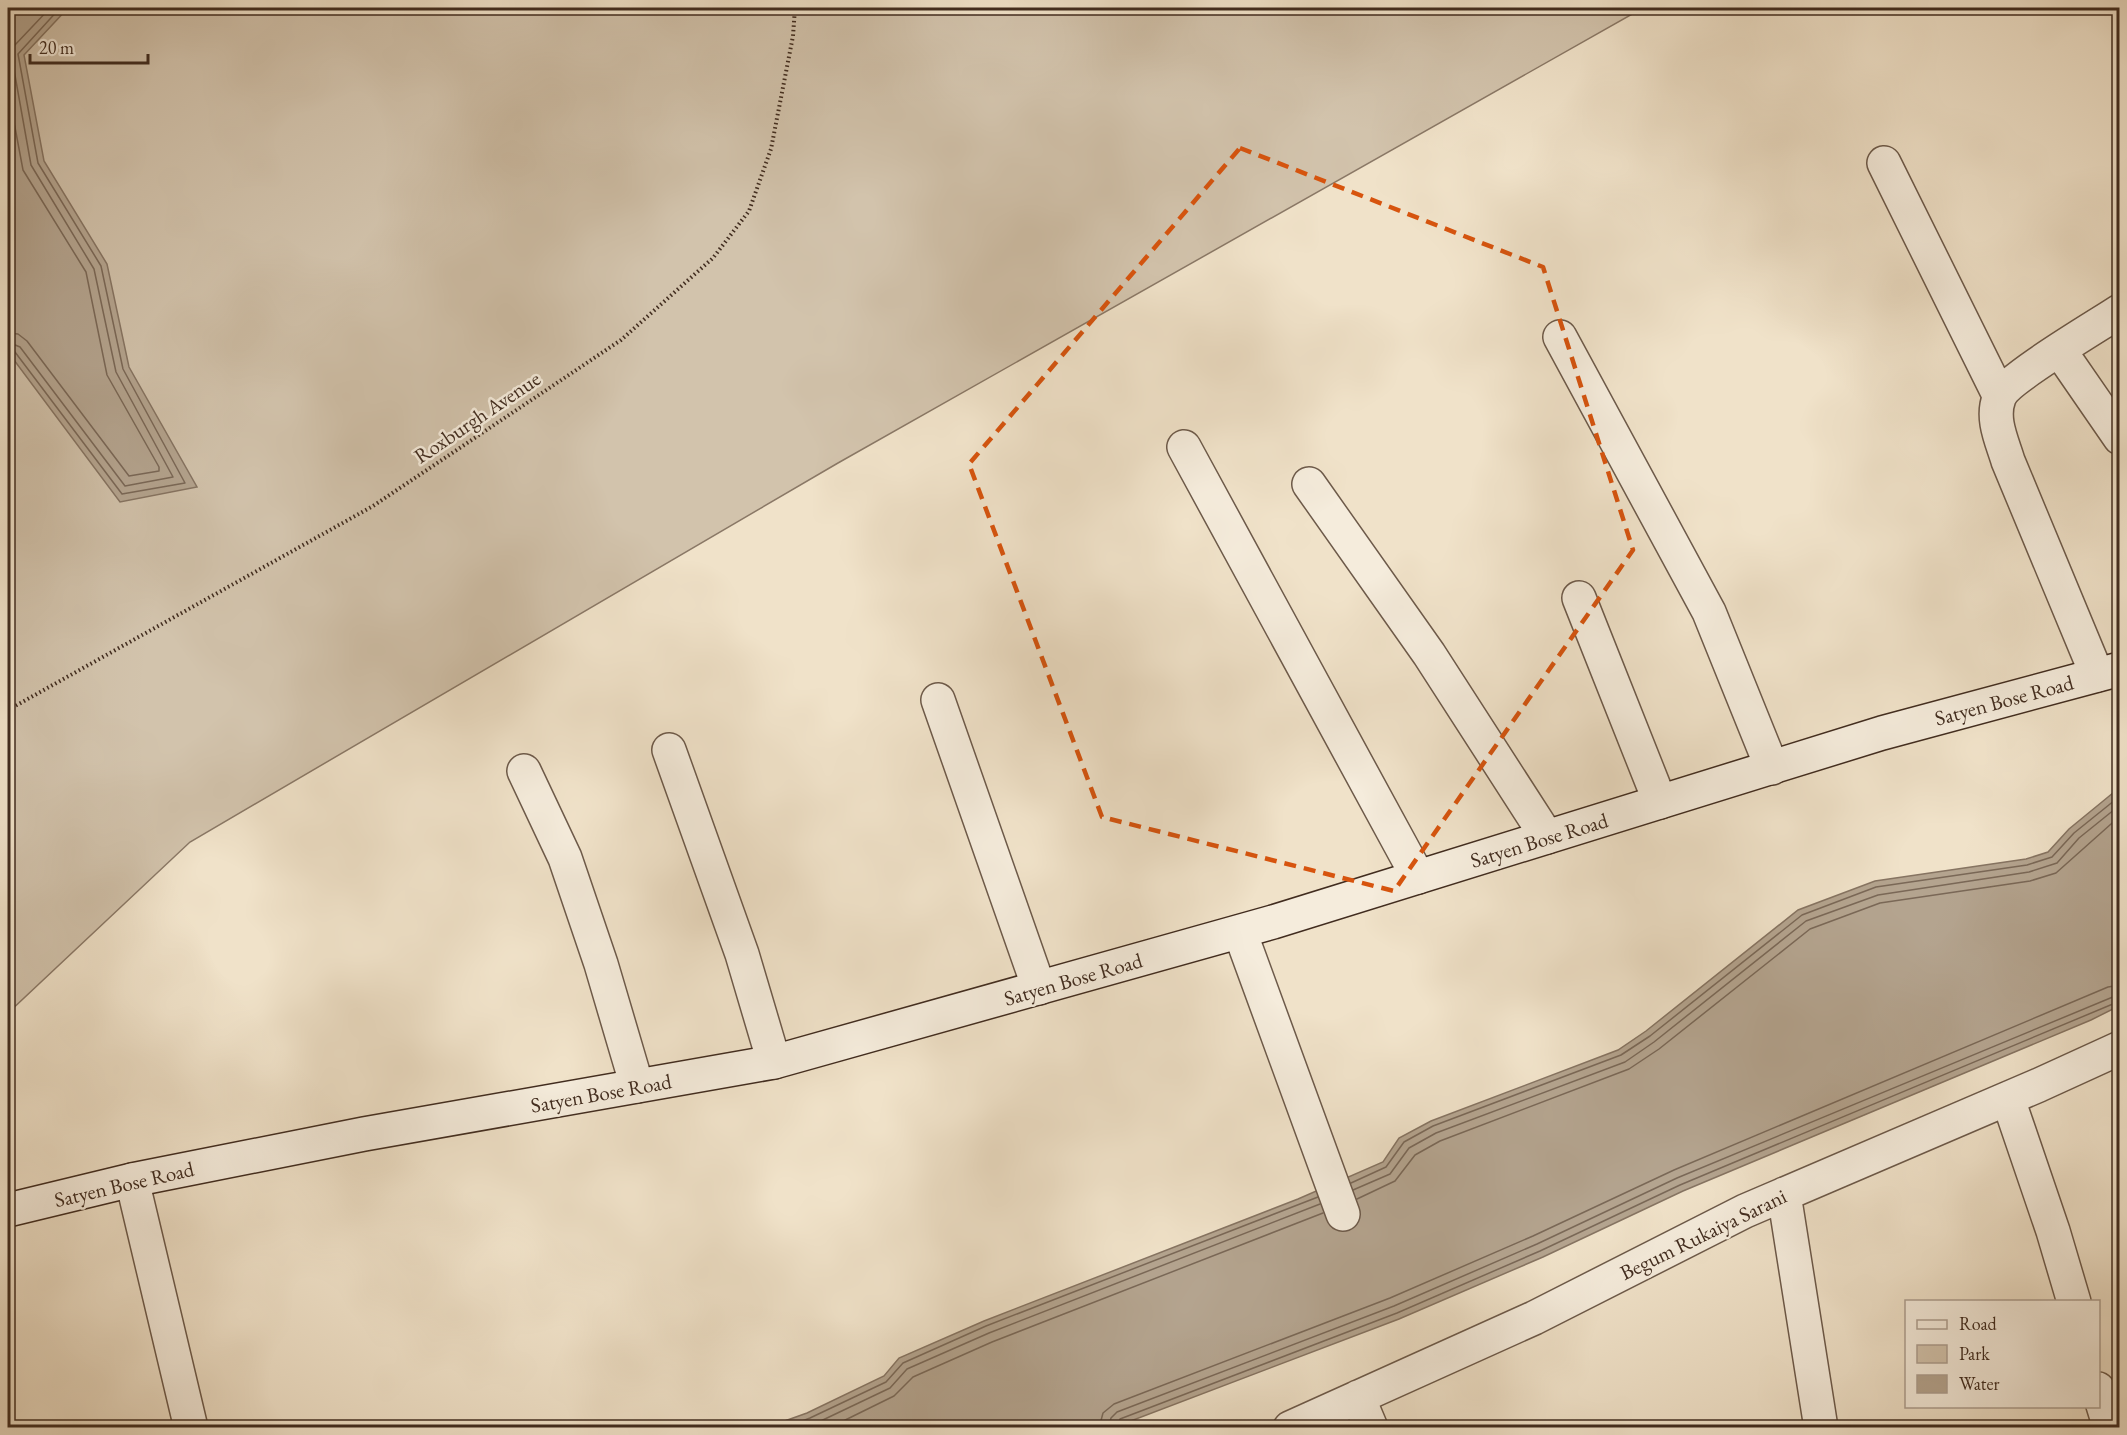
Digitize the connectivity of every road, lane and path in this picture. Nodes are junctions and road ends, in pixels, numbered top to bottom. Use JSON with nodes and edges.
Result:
{"nodes":[{"id":1,"x":795,"y":8,"type":"edge"},
{"id":2,"x":1884,"y":163,"type":"dead end"},
{"id":3,"x":2120,"y":311,"type":"edge"},
{"id":4,"x":1560,"y":337,"type":"dead end"},
{"id":5,"x":2060,"y":351,"type":"junction"},
{"id":6,"x":1999,"y":395,"type":"junction"},
{"id":7,"x":2120,"y":438,"type":"edge"},
{"id":8,"x":1184,"y":447,"type":"dead end"},
{"id":9,"x":1309,"y":484,"type":"dead end"},
{"id":10,"x":1579,"y":598,"type":"dead end"},
{"id":11,"x":2108,"y":672,"type":"edge"},
{"id":12,"x":938,"y":700,"type":"dead end"},
{"id":13,"x":8,"y":710,"type":"edge"},
{"id":14,"x":669,"y":750,"type":"dead end"},
{"id":15,"x":1772,"y":768,"type":"junction"},
{"id":16,"x":524,"y":771,"type":"dead end"},
{"id":17,"x":1660,"y":802,"type":"junction"},
{"id":18,"x":1546,"y":837,"type":"junction"},
{"id":19,"x":1418,"y":877,"type":"junction"},
{"id":20,"x":1240,"y":932,"type":"junction"},
{"id":21,"x":1039,"y":988,"type":"junction"},
{"id":22,"x":2120,"y":1048,"type":"edge"},
{"id":23,"x":774,"y":1062,"type":"junction"},
{"id":24,"x":637,"y":1086,"type":"junction"},
{"id":25,"x":2008,"y":1098,"type":"junction"},
{"id":26,"x":132,"y":1180,"type":"junction"},
{"id":27,"x":1784,"y":1194,"type":"junction"},
{"id":28,"x":8,"y":1210,"type":"edge"},
{"id":29,"x":1343,"y":1214,"type":"dead end"},
{"id":30,"x":2073,"y":1300,"type":"edge"},
{"id":31,"x":2100,"y":1396,"type":"edge"},
{"id":32,"x":1358,"y":1397,"type":"junction"},
{"id":33,"x":191,"y":1428,"type":"edge"},
{"id":34,"x":1290,"y":1428,"type":"edge"},
{"id":35,"x":1371,"y":1428,"type":"edge"},
{"id":36,"x":1821,"y":1428,"type":"edge"},
{"id":37,"x":2110,"y":1428,"type":"edge"}],
"edges":[{"from":1,"to":13,"type":"path","name":"Roxburgh Avenue"},
{"from":2,"to":6,"type":"street"},
{"from":3,"to":5,"type":"street"},
{"from":4,"to":15,"type":"street"},
{"from":5,"to":6,"type":"street"},
{"from":5,"to":7,"type":"street"},
{"from":6,"to":11,"type":"street"},
{"from":8,"to":19,"type":"street"},
{"from":9,"to":18,"type":"street"},
{"from":10,"to":17,"type":"street"},
{"from":11,"to":15,"type":"street","name":"Satyen Bose Road"},
{"from":12,"to":21,"type":"street"},
{"from":14,"to":23,"type":"street"},
{"from":15,"to":17,"type":"street","name":"Satyen Bose Road"},
{"from":16,"to":24,"type":"street"},
{"from":17,"to":18,"type":"street","name":"Satyen Bose Road"},
{"from":18,"to":19,"type":"street","name":"Satyen Bose Road"},
{"from":19,"to":20,"type":"street","name":"Satyen Bose Road"},
{"from":20,"to":21,"type":"street","name":"Satyen Bose Road"},
{"from":20,"to":29,"type":"street"},
{"from":21,"to":23,"type":"street","name":"Satyen Bose Road"},
{"from":22,"to":25,"type":"street","name":"Begum Rukaiya Sarani"},
{"from":23,"to":24,"type":"street","name":"Satyen Bose Road"},
{"from":24,"to":26,"type":"street","name":"Satyen Bose Road"},
{"from":25,"to":27,"type":"street","name":"Begum Rukaiya Sarani"},
{"from":25,"to":30,"type":"street"},
{"from":26,"to":28,"type":"street","name":"Satyen Bose Road"},
{"from":26,"to":33,"type":"street"},
{"from":27,"to":32,"type":"street","name":"Begum Rukaiya Sarani"},
{"from":27,"to":36,"type":"street"},
{"from":31,"to":37,"type":"street"},
{"from":32,"to":34,"type":"street","name":"Begum Rukaiya Sarani"},
{"from":32,"to":35,"type":"street"}]}
